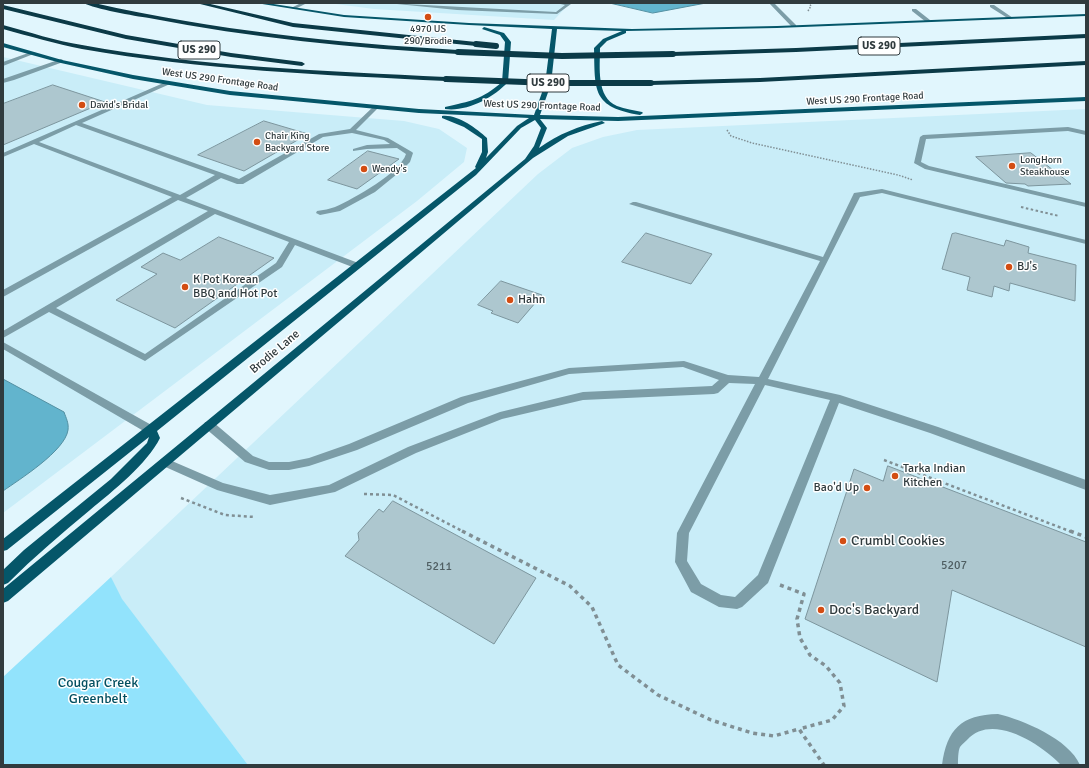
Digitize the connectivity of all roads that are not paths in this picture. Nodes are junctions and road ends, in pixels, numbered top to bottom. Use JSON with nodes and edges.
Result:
{"nodes":[{"id":1,"x":87,"y":3,"type":"edge"},
{"id":2,"x":199,"y":3,"type":"edge"},
{"id":3,"x":258,"y":3,"type":"edge"},
{"id":4,"x":305,"y":3,"type":"edge"},
{"id":5,"x":389,"y":3,"type":"edge"},
{"id":6,"x":558,"y":3,"type":"edge"},
{"id":7,"x":771,"y":3,"type":"edge"},
{"id":8,"x":569,"y":4,"type":"edge"},
{"id":9,"x":3,"y":6,"type":"edge"},
{"id":10,"x":992,"y":6,"type":"dead end"},
{"id":11,"x":293,"y":8,"type":"junction"},
{"id":12,"x":914,"y":10,"type":"dead end"},
{"id":13,"x":1086,"y":15,"type":"edge"},
{"id":14,"x":1011,"y":18,"type":"junction"},
{"id":15,"x":928,"y":21,"type":"junction"},
{"id":16,"x":469,"y":24,"type":"junction"},
{"id":17,"x":794,"y":26,"type":"junction"},
{"id":18,"x":3,"y":27,"type":"edge"},
{"id":19,"x":555,"y":27,"type":"junction"},
{"id":20,"x":632,"y":30,"type":"junction"},
{"id":21,"x":1086,"y":36,"type":"edge"},
{"id":22,"x":3,"y":44,"type":"edge"},
{"id":23,"x":514,"y":47,"type":"dead end"},
{"id":24,"x":522,"y":47,"type":"dead end"},
{"id":25,"x":33,"y":53,"type":"junction"},
{"id":26,"x":672,"y":54,"type":"junction"},
{"id":27,"x":61,"y":61,"type":"junction"},
{"id":28,"x":1086,"y":63,"type":"edge"},
{"id":29,"x":3,"y":64,"type":"edge"},
{"id":30,"x":958,"y":70,"type":"junction"},
{"id":31,"x":1086,"y":70,"type":"edge"},
{"id":32,"x":398,"y":76,"type":"junction"},
{"id":33,"x":3,"y":81,"type":"edge"},
{"id":34,"x":168,"y":83,"type":"junction"},
{"id":35,"x":1086,"y":99,"type":"edge"},
{"id":36,"x":376,"y":107,"type":"junction"},
{"id":37,"x":419,"y":111,"type":"junction"},
{"id":38,"x":536,"y":117,"type":"junction"},
{"id":39,"x":672,"y":117,"type":"junction"},
{"id":40,"x":618,"y":119,"type":"junction"},
{"id":41,"x":76,"y":123,"type":"junction"},
{"id":42,"x":352,"y":130,"type":"junction"},
{"id":43,"x":1086,"y":133,"type":"edge"},
{"id":44,"x":34,"y":142,"type":"junction"},
{"id":45,"x":397,"y":146,"type":"junction"},
{"id":46,"x":355,"y":150,"type":"dead end"},
{"id":47,"x":3,"y":155,"type":"edge"},
{"id":48,"x":528,"y":160,"type":"junction"},
{"id":49,"x":474,"y":174,"type":"junction"},
{"id":50,"x":221,"y":175,"type":"junction"},
{"id":51,"x":179,"y":198,"type":"junction"},
{"id":52,"x":633,"y":204,"type":"dead end"},
{"id":53,"x":1086,"y":205,"type":"edge"},
{"id":54,"x":214,"y":211,"type":"junction"},
{"id":55,"x":320,"y":213,"type":"dead end"},
{"id":56,"x":293,"y":242,"type":"junction"},
{"id":57,"x":1086,"y":242,"type":"edge"},
{"id":58,"x":825,"y":260,"type":"junction"},
{"id":59,"x":358,"y":266,"type":"junction"},
{"id":60,"x":3,"y":294,"type":"edge"},
{"id":61,"x":50,"y":308,"type":"junction"},
{"id":62,"x":3,"y":335,"type":"edge"},
{"id":63,"x":3,"y":345,"type":"edge"},
{"id":64,"x":728,"y":379,"type":"junction"},
{"id":65,"x":763,"y":381,"type":"junction"},
{"id":66,"x":836,"y":398,"type":"junction"},
{"id":67,"x":209,"y":425,"type":"junction"},
{"id":68,"x":150,"y":430,"type":"junction"},
{"id":69,"x":165,"y":462,"type":"junction"},
{"id":70,"x":1086,"y":485,"type":"edge"},
{"id":71,"x":3,"y":546,"type":"edge"},
{"id":72,"x":3,"y":578,"type":"edge"},
{"id":73,"x":3,"y":597,"type":"edge"},
{"id":74,"x":950,"y":765,"type":"edge"},
{"id":75,"x":1072,"y":765,"type":"edge"}],
"edges":[{"from":1,"to":26,"type":"highway","number":"US 290","bridge":true},
{"from":2,"to":23,"type":"highway","bridge":true},
{"from":3,"to":11,"type":"main road"},
{"from":4,"to":11,"type":"lane"},
{"from":5,"to":8,"type":"lane"},
{"from":6,"to":8,"type":"lane"},
{"from":7,"to":17,"type":"lane"},
{"from":9,"to":32,"type":"highway","number":"US 290"},
{"from":10,"to":14,"type":"lane"},
{"from":11,"to":16,"type":"main road"},
{"from":12,"to":15,"type":"lane"},
{"from":13,"to":14,"type":"main road"},
{"from":14,"to":15,"type":"main road"},
{"from":15,"to":17,"type":"main road"},
{"from":16,"to":19,"type":"main road"},
{"from":16,"to":37,"type":"main road"},
{"from":17,"to":20,"type":"main road"},
{"from":18,"to":32,"type":"highway"},
{"from":19,"to":20,"type":"main road"},
{"from":19,"to":38,"type":"main road"},
{"from":20,"to":39,"type":"main road"},
{"from":21,"to":26,"type":"highway","number":"US 290"},
{"from":22,"to":25,"type":"main road","name":"West US 290 Frontage Road"},
{"from":24,"to":26,"type":"highway","bridge":true},
{"from":25,"to":27,"type":"main road","name":"West US 290 Frontage Road"},
{"from":25,"to":29,"type":"lane"},
{"from":27,"to":33,"type":"lane"},
{"from":27,"to":34,"type":"main road","name":"West US 290 Frontage Road"},
{"from":28,"to":30,"type":"highway","number":"US 290"},
{"from":30,"to":31,"type":"highway"},
{"from":30,"to":32,"type":"highway","number":"US 290","bridge":true},
{"from":34,"to":36,"type":"main road","name":"West US 290 Frontage Road"},
{"from":34,"to":41,"type":"lane"},
{"from":35,"to":39,"type":"main road","name":"West US 290 Frontage Road"},
{"from":36,"to":37,"type":"main road","name":"West US 290 Frontage Road"},
{"from":36,"to":42,"type":"lane"},
{"from":37,"to":38,"type":"main road","name":"West US 290 Frontage Road"},
{"from":37,"to":49,"type":"main road"},
{"from":38,"to":40,"type":"main road","name":"West US 290 Frontage Road"},
{"from":38,"to":48,"type":"main road","name":"Brodie Lane"},
{"from":38,"to":49,"type":"main road","name":"Brodie Lane"},
{"from":39,"to":40,"type":"main road","name":"West US 290 Frontage Road"},
{"from":40,"to":48,"type":"main road"},
{"from":41,"to":44,"type":"lane"},
{"from":41,"to":50,"type":"lane"},
{"from":42,"to":45,"type":"lane"},
{"from":42,"to":50,"type":"lane"},
{"from":43,"to":53,"type":"lane"},
{"from":44,"to":47,"type":"lane"},
{"from":44,"to":51,"type":"lane"},
{"from":45,"to":46,"type":"lane"},
{"from":45,"to":55,"type":"lane"},
{"from":48,"to":67,"type":"main road","name":"Brodie Lane"},
{"from":49,"to":59,"type":"main road","name":"Brodie Lane"},
{"from":50,"to":51,"type":"lane"},
{"from":51,"to":54,"type":"lane"},
{"from":51,"to":60,"type":"lane"},
{"from":52,"to":58,"type":"lane"},
{"from":54,"to":56,"type":"lane"},
{"from":54,"to":61,"type":"lane"},
{"from":56,"to":59,"type":"lane"},
{"from":56,"to":61,"type":"lane"},
{"from":57,"to":58,"type":"lane"},
{"from":58,"to":65,"type":"lane"},
{"from":59,"to":68,"type":"main road","name":"Brodie Lane"},
{"from":61,"to":62,"type":"lane"},
{"from":63,"to":68,"type":"lane"},
{"from":64,"to":65,"type":"lane"},
{"from":64,"to":67,"type":"lane"},
{"from":64,"to":69,"type":"lane"},
{"from":65,"to":66,"type":"lane"},
{"from":65,"to":66,"type":"lane"},
{"from":66,"to":70,"type":"lane"},
{"from":67,"to":69,"type":"main road","name":"Brodie Lane"},
{"from":68,"to":71,"type":"main road","name":"Brodie Lane"},
{"from":68,"to":72,"type":"main road"},
{"from":69,"to":73,"type":"main road","name":"Brodie Lane"},
{"from":74,"to":75,"type":"lane"}]}
